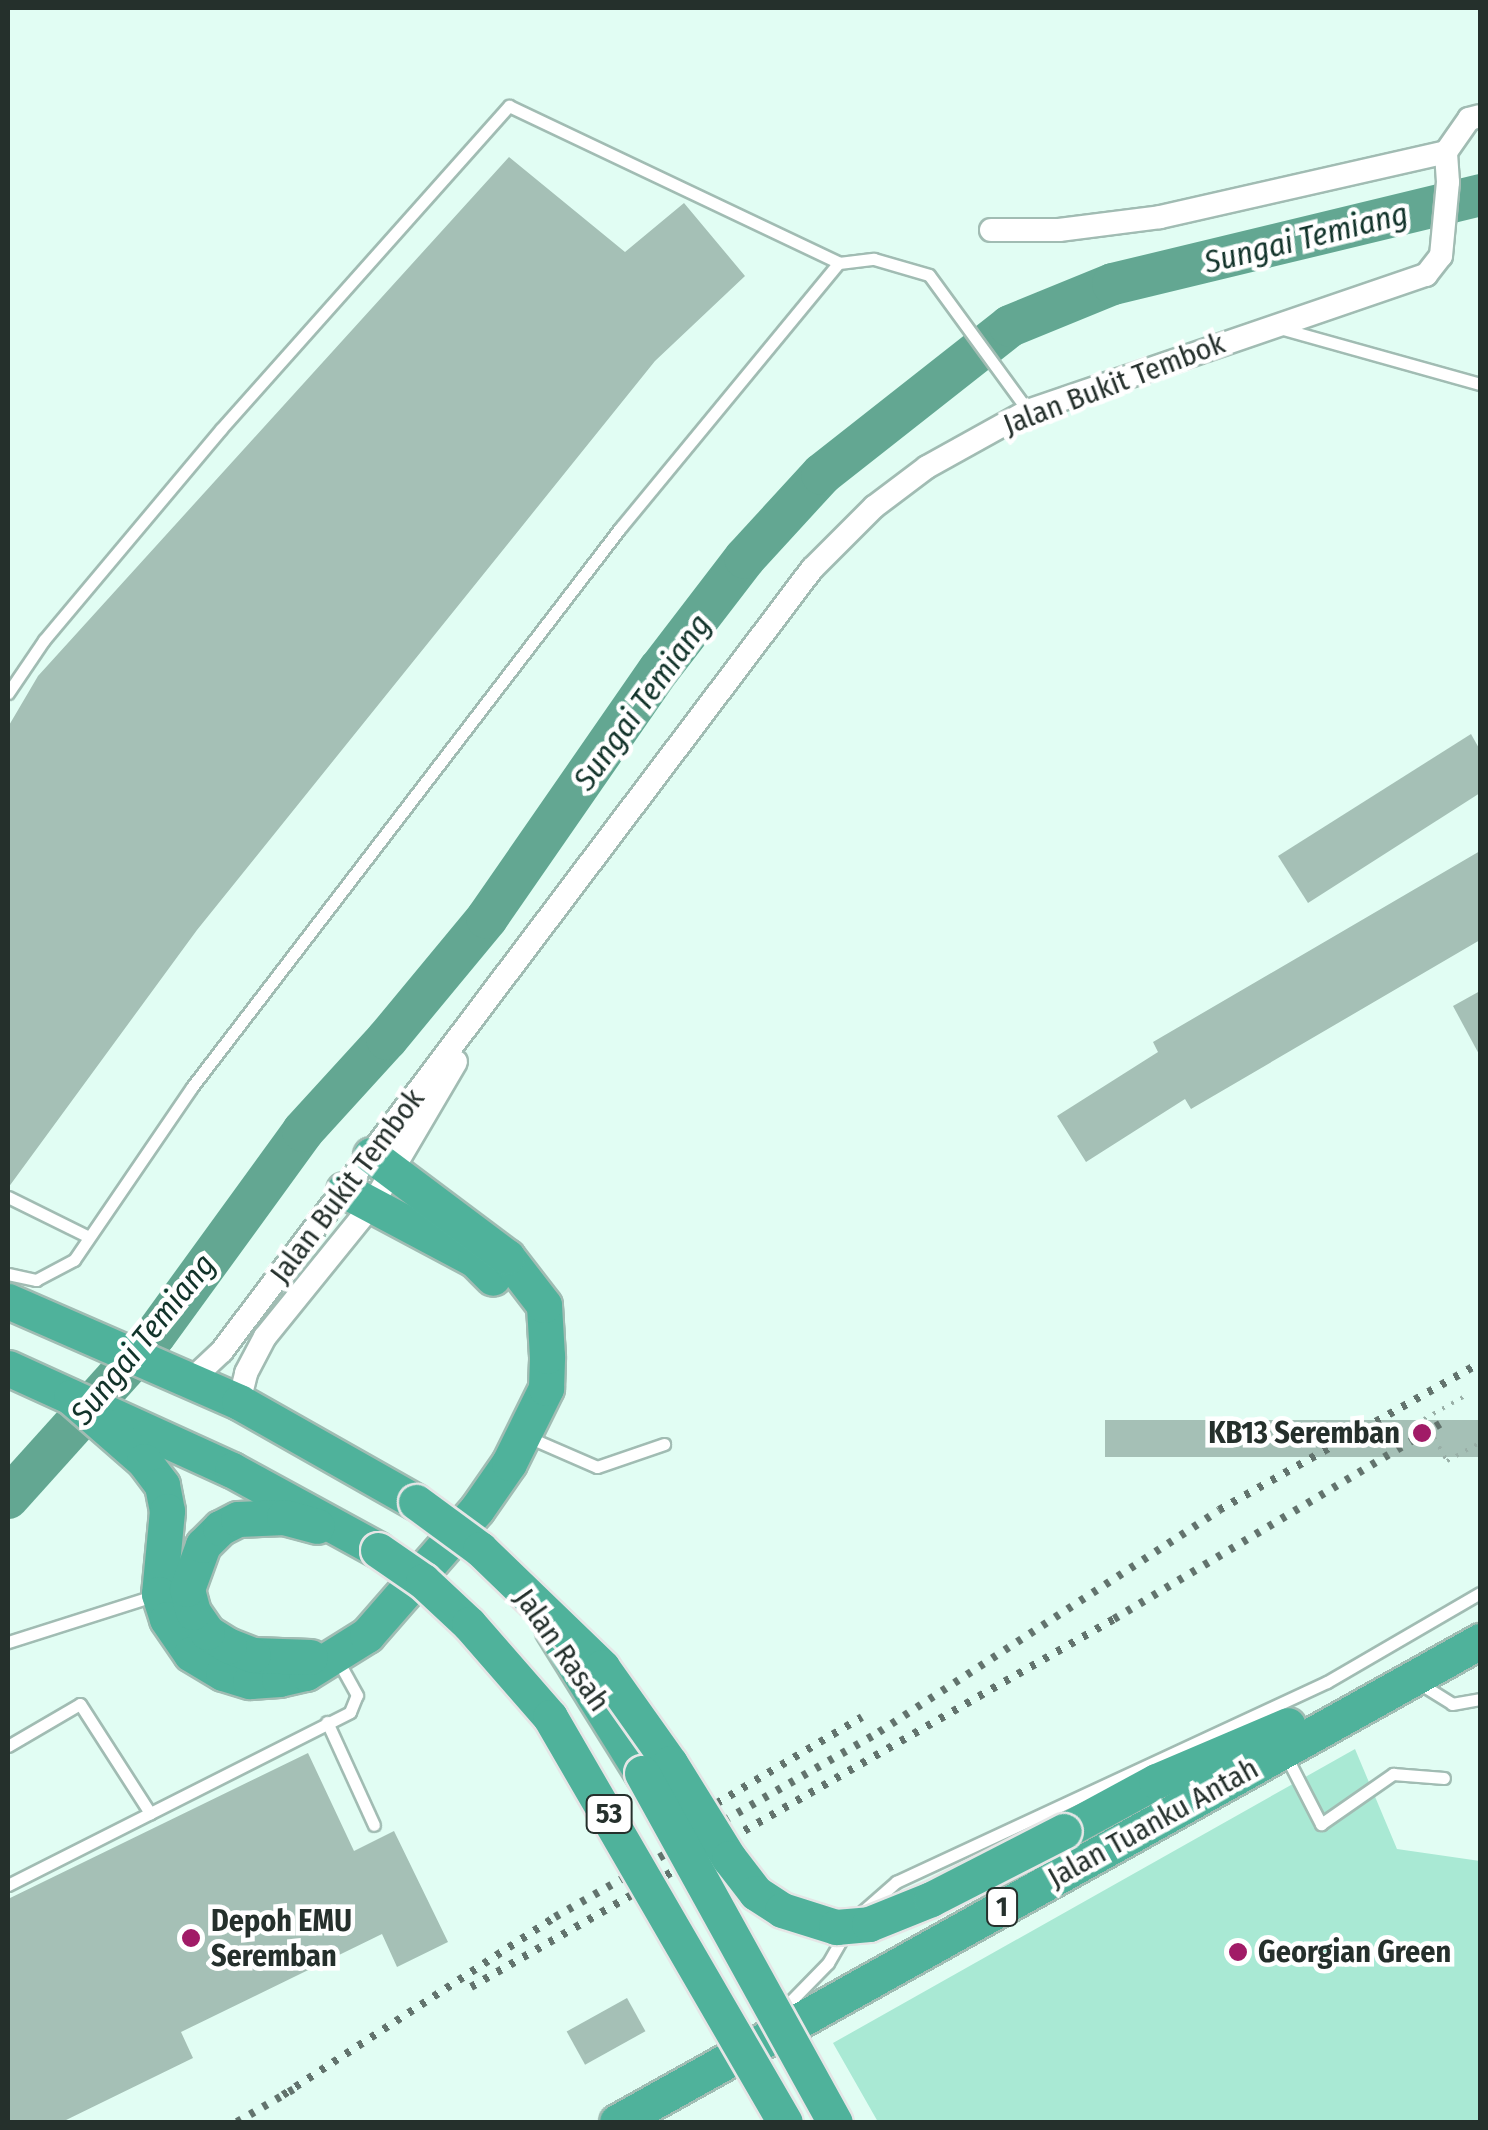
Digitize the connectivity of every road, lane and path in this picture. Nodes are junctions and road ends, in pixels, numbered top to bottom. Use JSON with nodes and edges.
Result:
{"nodes":[{"id":1,"x":1480,"y":116,"type":"edge"},
{"id":2,"x":1446,"y":152,"type":"junction"},
{"id":3,"x":991,"y":230,"type":"dead end"},
{"id":4,"x":839,"y":263,"type":"junction"},
{"id":5,"x":1270,"y":325,"type":"junction"},
{"id":6,"x":1480,"y":384,"type":"edge"},
{"id":7,"x":1028,"y":411,"type":"junction"},
{"id":8,"x":8,"y":693,"type":"edge"},
{"id":9,"x":382,"y":1164,"type":"junction"},
{"id":10,"x":358,"y":1197,"type":"junction"},
{"id":11,"x":8,"y":1198,"type":"edge"},
{"id":12,"x":89,"y":1237,"type":"junction"},
{"id":13,"x":8,"y":1274,"type":"edge"},
{"id":14,"x":8,"y":1301,"type":"edge"},
{"id":15,"x":548,"y":1356,"type":"junction"},
{"id":16,"x":8,"y":1368,"type":"edge"},
{"id":17,"x":176,"y":1376,"type":"junction"},
{"id":18,"x":1465,"y":1396,"type":"dead end"},
{"id":19,"x":239,"y":1402,"type":"junction"},
{"id":20,"x":118,"y":1427,"type":"junction"},
{"id":21,"x":524,"y":1434,"type":"junction"},
{"id":22,"x":1480,"y":1443,"type":"edge"},
{"id":23,"x":664,"y":1444,"type":"dead end"},
{"id":24,"x":368,"y":1543,"type":"junction"},
{"id":25,"x":1480,"y":1593,"type":"edge"},
{"id":26,"x":159,"y":1594,"type":"junction"},
{"id":27,"x":534,"y":1600,"type":"junction"},
{"id":28,"x":1480,"y":1641,"type":"edge"},
{"id":29,"x":8,"y":1642,"type":"edge"},
{"id":30,"x":336,"y":1657,"type":"junction"},
{"id":31,"x":1402,"y":1684,"type":"junction"},
{"id":32,"x":1480,"y":1699,"type":"edge"},
{"id":33,"x":327,"y":1722,"type":"junction"},
{"id":34,"x":8,"y":1746,"type":"edge"},
{"id":35,"x":1284,"y":1750,"type":"junction"},
{"id":36,"x":1444,"y":1778,"type":"dead end"},
{"id":37,"x":150,"y":1812,"type":"junction"},
{"id":38,"x":374,"y":1825,"type":"dead end"},
{"id":39,"x":8,"y":1885,"type":"edge"},
{"id":40,"x":722,"y":2064,"type":"junction"},
{"id":41,"x":616,"y":2122,"type":"edge"},
{"id":42,"x":785,"y":2122,"type":"edge"},
{"id":43,"x":835,"y":2122,"type":"edge"}],
"edges":[{"from":1,"to":2,"type":"street"},
{"from":2,"to":3,"type":"street"},
{"from":2,"to":5,"type":"street","name":"Jalan Bukit Tembok"},
{"from":4,"to":7,"type":"lane"},
{"from":4,"to":8,"type":"lane"},
{"from":4,"to":12,"type":"lane"},
{"from":5,"to":6,"type":"lane"},
{"from":5,"to":7,"type":"street","name":"Jalan Bukit Tembok"},
{"from":7,"to":9,"type":"street","name":"Jalan Bukit Tembok"},
{"from":9,"to":10,"type":"street","name":"Jalan Bukit Tembok"},
{"from":9,"to":15,"type":"highway"},
{"from":10,"to":15,"type":"highway"},
{"from":10,"to":17,"type":"street","name":"Jalan Bukit Tembok"},
{"from":10,"to":19,"type":"street","name":"Jalan Bukit Tembok"},
{"from":11,"to":12,"type":"lane"},
{"from":12,"to":13,"type":"lane"},
{"from":14,"to":17,"type":"highway","name":"Jalan Rasah","number":"53"},
{"from":15,"to":21,"type":"highway"},
{"from":16,"to":20,"type":"highway","name":"Jalan Rasah","number":"53"},
{"from":17,"to":19,"type":"highway","name":"Jalan Rasah","number":"53"},
{"from":18,"to":22,"type":"path","bridge":true},
{"from":19,"to":27,"type":"highway","name":"Jalan Rasah","number":"53","bridge":true},
{"from":20,"to":24,"type":"highway","name":"Jalan Rasah","number":"53"},
{"from":20,"to":26,"type":"highway"},
{"from":21,"to":23,"type":"lane"},
{"from":21,"to":30,"type":"highway"},
{"from":24,"to":30,"type":"highway"},
{"from":24,"to":42,"type":"highway","name":"Jalan Rasah","number":"53","bridge":true},
{"from":25,"to":40,"type":"lane"},
{"from":26,"to":29,"type":"lane"},
{"from":26,"to":30,"type":"highway"},
{"from":27,"to":31,"type":"highway","bridge":true},
{"from":27,"to":43,"type":"highway","name":"Jalan Rasah","number":"53","bridge":true},
{"from":28,"to":31,"type":"highway","name":"Jalan Tuanku Antah","number":"1"},
{"from":30,"to":33,"type":"lane"},
{"from":31,"to":32,"type":"lane"},
{"from":31,"to":35,"type":"highway","name":"Jalan Tuanku Antah","number":"1"},
{"from":33,"to":37,"type":"lane"},
{"from":33,"to":38,"type":"lane"},
{"from":34,"to":37,"type":"lane"},
{"from":35,"to":36,"type":"lane"},
{"from":35,"to":40,"type":"highway","name":"Jalan Tuanku Antah","number":"1"},
{"from":37,"to":39,"type":"lane"},
{"from":40,"to":41,"type":"highway","name":"Jalan Tuanku Antah","number":"1"}]}
